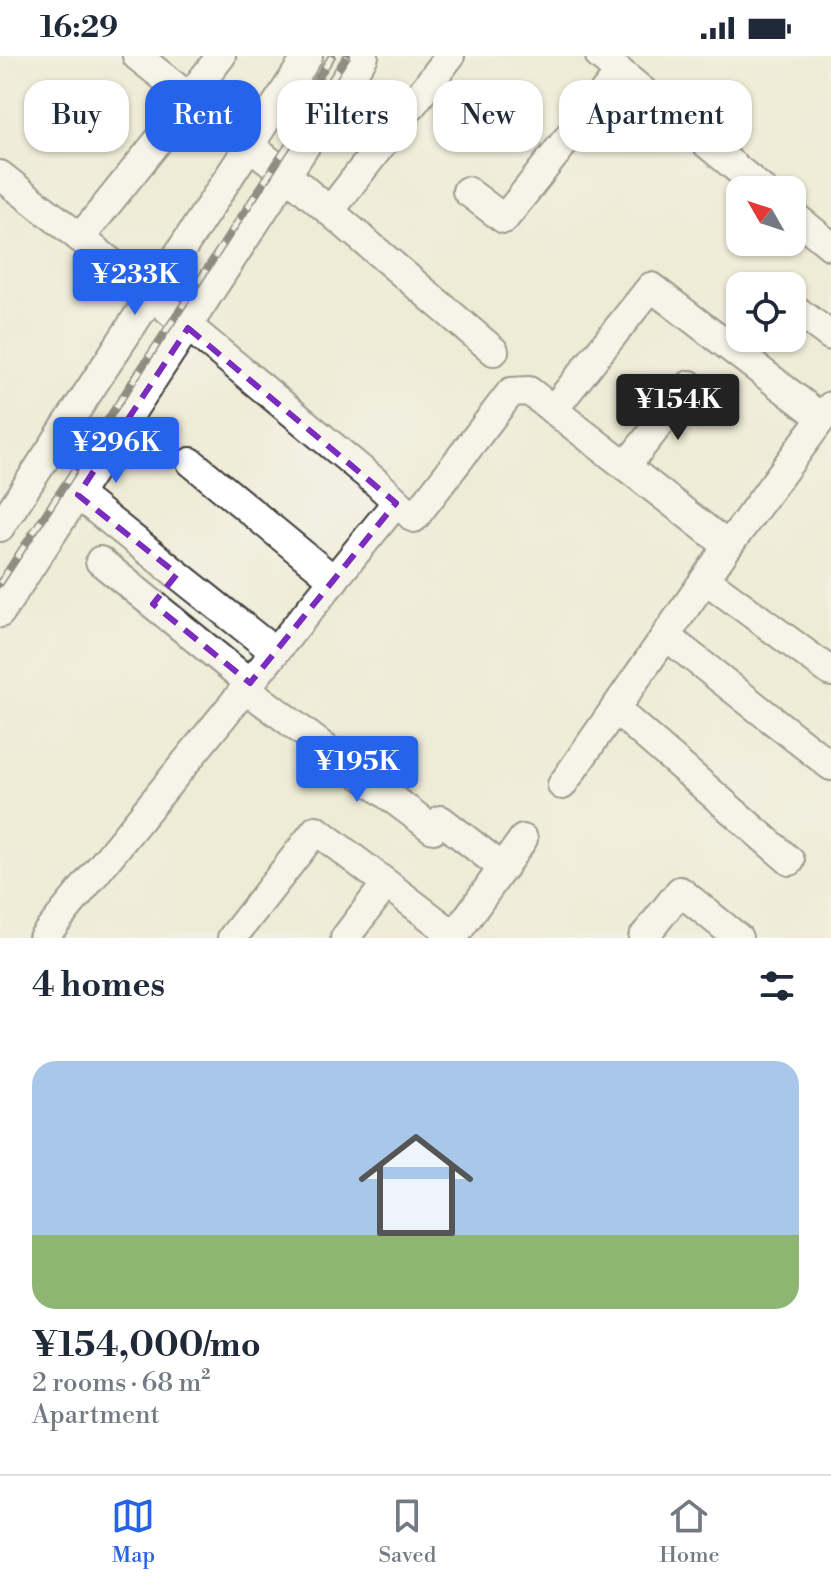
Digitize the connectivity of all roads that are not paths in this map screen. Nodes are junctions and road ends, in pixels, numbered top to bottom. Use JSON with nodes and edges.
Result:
{"nodes":[{"id":1,"x":137,"y":56,"type":"edge"},
{"id":2,"x":221,"y":56,"type":"edge"},
{"id":3,"x":308,"y":56,"type":"edge"},
{"id":4,"x":364,"y":56,"type":"edge"},
{"id":5,"x":450,"y":56,"type":"edge"},
{"id":6,"x":610,"y":64,"type":"edge"},
{"id":7,"x":167,"y":80,"type":"edge"},
{"id":8,"x":204,"y":80,"type":"edge"},
{"id":9,"x":261,"y":130,"type":"edge"},
{"id":10,"x":148,"y":152,"type":"edge"},
{"id":11,"x":247,"y":152,"type":"edge"},
{"id":12,"x":257,"y":152,"type":"edge"},
{"id":13,"x":0,"y":175,"type":"edge"},
{"id":14,"x":287,"y":175,"type":"junction"},
{"id":15,"x":746,"y":176,"type":"edge"},
{"id":16,"x":467,"y":191,"type":"dead end"},
{"id":17,"x":330,"y":211,"type":"junction"},
{"id":18,"x":806,"y":225,"type":"edge"},
{"id":19,"x":80,"y":238,"type":"junction"},
{"id":20,"x":831,"y":246,"type":"edge"},
{"id":21,"x":151,"y":296,"type":"junction"},
{"id":22,"x":806,"y":317,"type":"edge"},
{"id":23,"x":188,"y":328,"type":"junction"},
{"id":24,"x":831,"y":336,"type":"edge"},
{"id":25,"x":494,"y":351,"type":"dead end"},
{"id":26,"x":690,"y":385,"type":"dead end"},
{"id":27,"x":553,"y":410,"type":"junction"},
{"id":28,"x":826,"y":412,"type":"edge"},
{"id":29,"x":191,"y":462,"type":"dead end"},
{"id":30,"x":626,"y":466,"type":"junction"},
{"id":31,"x":78,"y":495,"type":"junction"},
{"id":32,"x":396,"y":503,"type":"junction"},
{"id":33,"x":0,"y":527,"type":"edge"},
{"id":34,"x":728,"y":546,"type":"junction"},
{"id":35,"x":100,"y":561,"type":"dead end"},
{"id":36,"x":177,"y":574,"type":"junction"},
{"id":37,"x":705,"y":579,"type":"junction"},
{"id":38,"x":9,"y":580,"type":"edge"},
{"id":39,"x":334,"y":580,"type":"junction"},
{"id":40,"x":153,"y":604,"type":"junction"},
{"id":41,"x":0,"y":613,"type":"edge"},
{"id":42,"x":666,"y":636,"type":"junction"},
{"id":43,"x":275,"y":652,"type":"junction"},
{"id":44,"x":831,"y":672,"type":"edge"},
{"id":45,"x":247,"y":686,"type":"junction"},
{"id":46,"x":615,"y":709,"type":"junction"},
{"id":47,"x":831,"y":766,"type":"edge"},
{"id":48,"x":562,"y":785,"type":"dead end"},
{"id":49,"x":523,"y":839,"type":"dead end"},
{"id":50,"x":790,"y":861,"type":"dead end"},
{"id":51,"x":503,"y":868,"type":"junction"},
{"id":52,"x":386,"y":884,"type":"junction"},
{"id":53,"x":454,"y":937,"type":"edge"},
{"id":54,"x":43,"y":938,"type":"edge"},
{"id":55,"x":232,"y":938,"type":"edge"},
{"id":56,"x":345,"y":938,"type":"edge"},
{"id":57,"x":643,"y":938,"type":"edge"},
{"id":58,"x":738,"y":938,"type":"edge"}],
"edges":[{"from":1,"to":7,"type":"street"},
{"from":2,"to":8,"type":"street"},
{"from":3,"to":9,"type":"street"},
{"from":4,"to":14,"type":"street"},
{"from":5,"to":17,"type":"street"},
{"from":6,"to":15,"type":"street"},
{"from":6,"to":16,"type":"street"},
{"from":10,"to":19,"type":"street"},
{"from":11,"to":21,"type":"street"},
{"from":12,"to":14,"type":"street"},
{"from":13,"to":19,"type":"street"},
{"from":14,"to":17,"type":"street"},
{"from":14,"to":23,"type":"street"},
{"from":17,"to":25,"type":"street"},
{"from":18,"to":20,"type":"street"},
{"from":19,"to":21,"type":"street"},
{"from":21,"to":23,"type":"street"},
{"from":21,"to":33,"type":"street"},
{"from":22,"to":24,"type":"street"},
{"from":23,"to":31,"type":"street"},
{"from":23,"to":32,"type":"street"},
{"from":26,"to":30,"type":"street"},
{"from":27,"to":28,"type":"street"},
{"from":27,"to":30,"type":"street"},
{"from":27,"to":32,"type":"street"},
{"from":28,"to":34,"type":"street"},
{"from":29,"to":39,"type":"street"},
{"from":30,"to":34,"type":"street"},
{"from":31,"to":36,"type":"street"},
{"from":31,"to":38,"type":"street"},
{"from":32,"to":39,"type":"street"},
{"from":34,"to":37,"type":"street"},
{"from":35,"to":40,"type":"street"},
{"from":36,"to":40,"type":"street"},
{"from":36,"to":43,"type":"street"},
{"from":37,"to":42,"type":"street"},
{"from":37,"to":44,"type":"street"},
{"from":38,"to":41,"type":"street"},
{"from":39,"to":43,"type":"street"},
{"from":40,"to":45,"type":"street"},
{"from":42,"to":46,"type":"street"},
{"from":42,"to":47,"type":"street"},
{"from":43,"to":45,"type":"street"},
{"from":45,"to":51,"type":"street"},
{"from":45,"to":54,"type":"street"},
{"from":46,"to":48,"type":"street"},
{"from":46,"to":50,"type":"street"},
{"from":49,"to":51,"type":"street"},
{"from":51,"to":53,"type":"street"},
{"from":52,"to":53,"type":"street"},
{"from":52,"to":55,"type":"street"},
{"from":52,"to":56,"type":"street"},
{"from":57,"to":58,"type":"street"}]}
